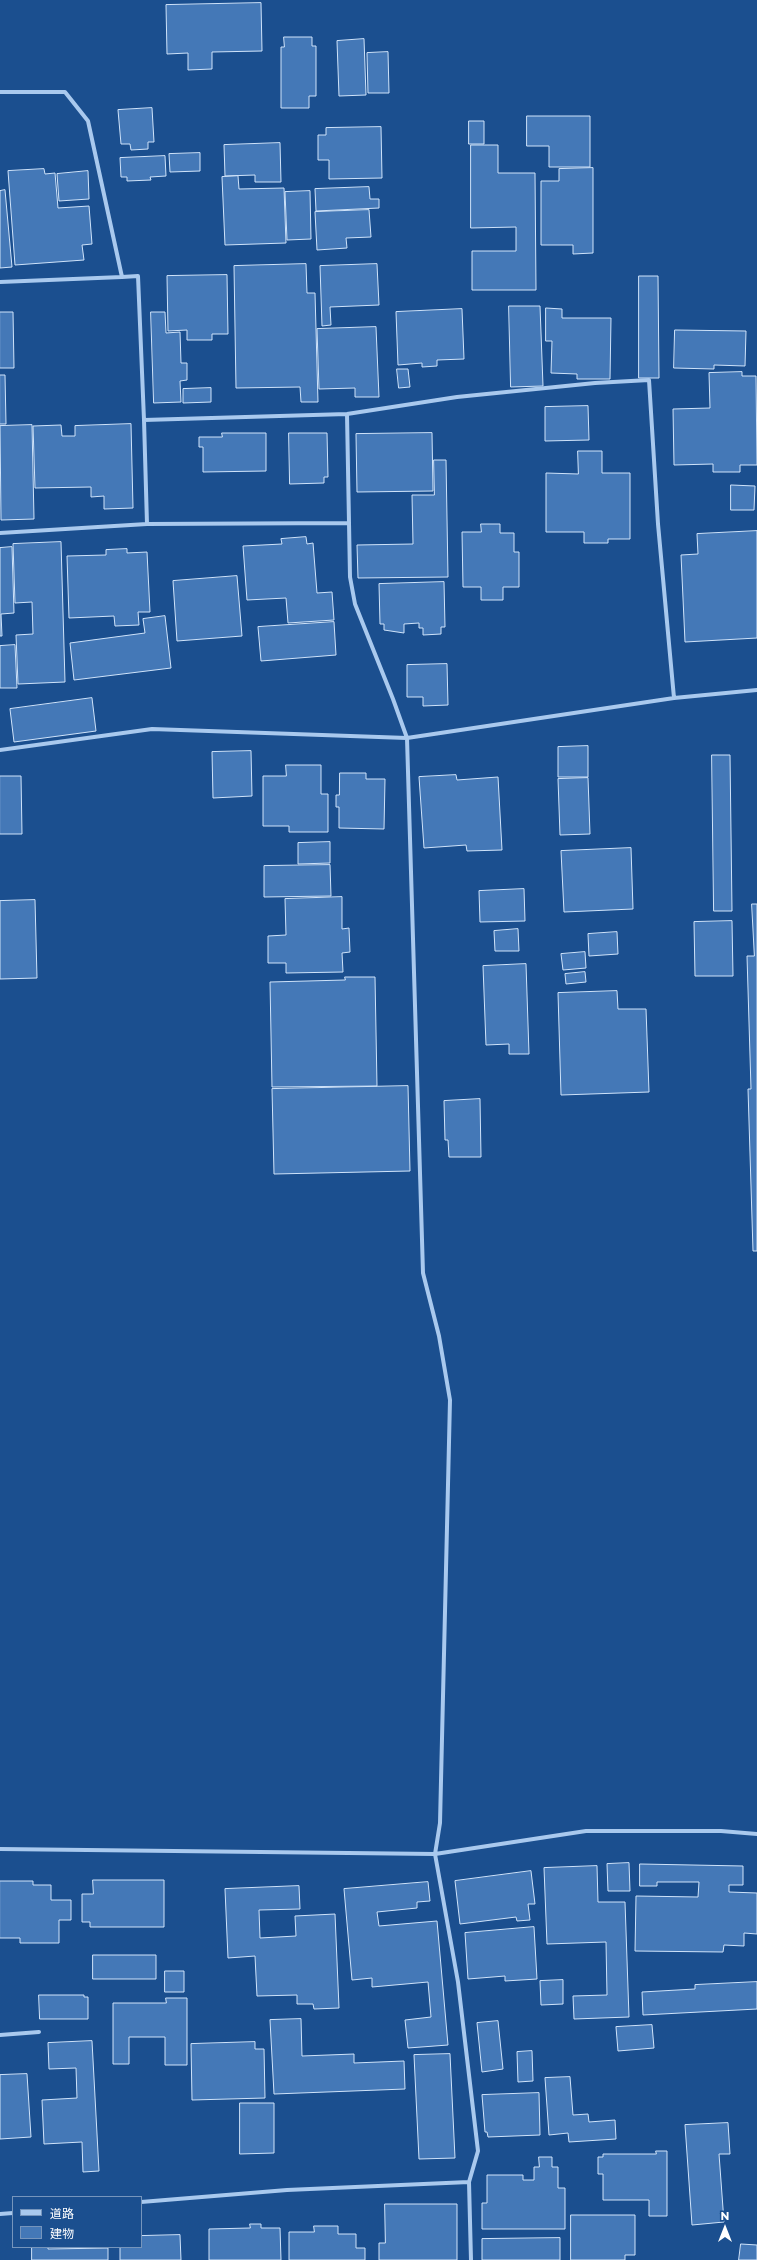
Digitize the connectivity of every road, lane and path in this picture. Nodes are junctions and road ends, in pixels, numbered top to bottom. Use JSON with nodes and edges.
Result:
{"nodes":[{"id":1,"x":0,"y":92,"type":"edge"},
{"id":2,"x":122,"y":277,"type":"junction"},
{"id":3,"x":0,"y":282,"type":"edge"},
{"id":4,"x":347,"y":414,"type":"junction"},
{"id":5,"x":144,"y":420,"type":"junction"},
{"id":6,"x":349,"y":523,"type":"junction"},
{"id":7,"x":147,"y":524,"type":"junction"},
{"id":8,"x":0,"y":533,"type":"edge"},
{"id":9,"x":757,"y":690,"type":"edge"},
{"id":10,"x":674,"y":698,"type":"junction"},
{"id":11,"x":407,"y":738,"type":"junction"},
{"id":12,"x":0,"y":750,"type":"edge"},
{"id":13,"x":757,"y":1834,"type":"edge"},
{"id":14,"x":0,"y":1849,"type":"edge"},
{"id":15,"x":435,"y":1854,"type":"junction"},
{"id":16,"x":39,"y":2032,"type":"dead end"},
{"id":17,"x":0,"y":2035,"type":"edge"},
{"id":18,"x":469,"y":2182,"type":"junction"},
{"id":19,"x":142,"y":2202,"type":"edge"},
{"id":20,"x":12,"y":2213,"type":"edge"},
{"id":21,"x":0,"y":2214,"type":"edge"},
{"id":22,"x":471,"y":2260,"type":"edge"}],
"edges":[{"from":1,"to":2,"type":"street"},
{"from":2,"to":3,"type":"street"},
{"from":2,"to":5,"type":"street"},
{"from":4,"to":5,"type":"street"},
{"from":4,"to":6,"type":"street"},
{"from":4,"to":10,"type":"street"},
{"from":5,"to":7,"type":"street"},
{"from":6,"to":7,"type":"street"},
{"from":6,"to":11,"type":"street"},
{"from":7,"to":8,"type":"street"},
{"from":9,"to":10,"type":"street"},
{"from":10,"to":11,"type":"street"},
{"from":11,"to":12,"type":"street"},
{"from":11,"to":15,"type":"street"},
{"from":13,"to":15,"type":"street"},
{"from":14,"to":15,"type":"street"},
{"from":15,"to":18,"type":"street"},
{"from":16,"to":17,"type":"street"},
{"from":18,"to":19,"type":"street"},
{"from":18,"to":22,"type":"street"},
{"from":20,"to":21,"type":"street"}]}
